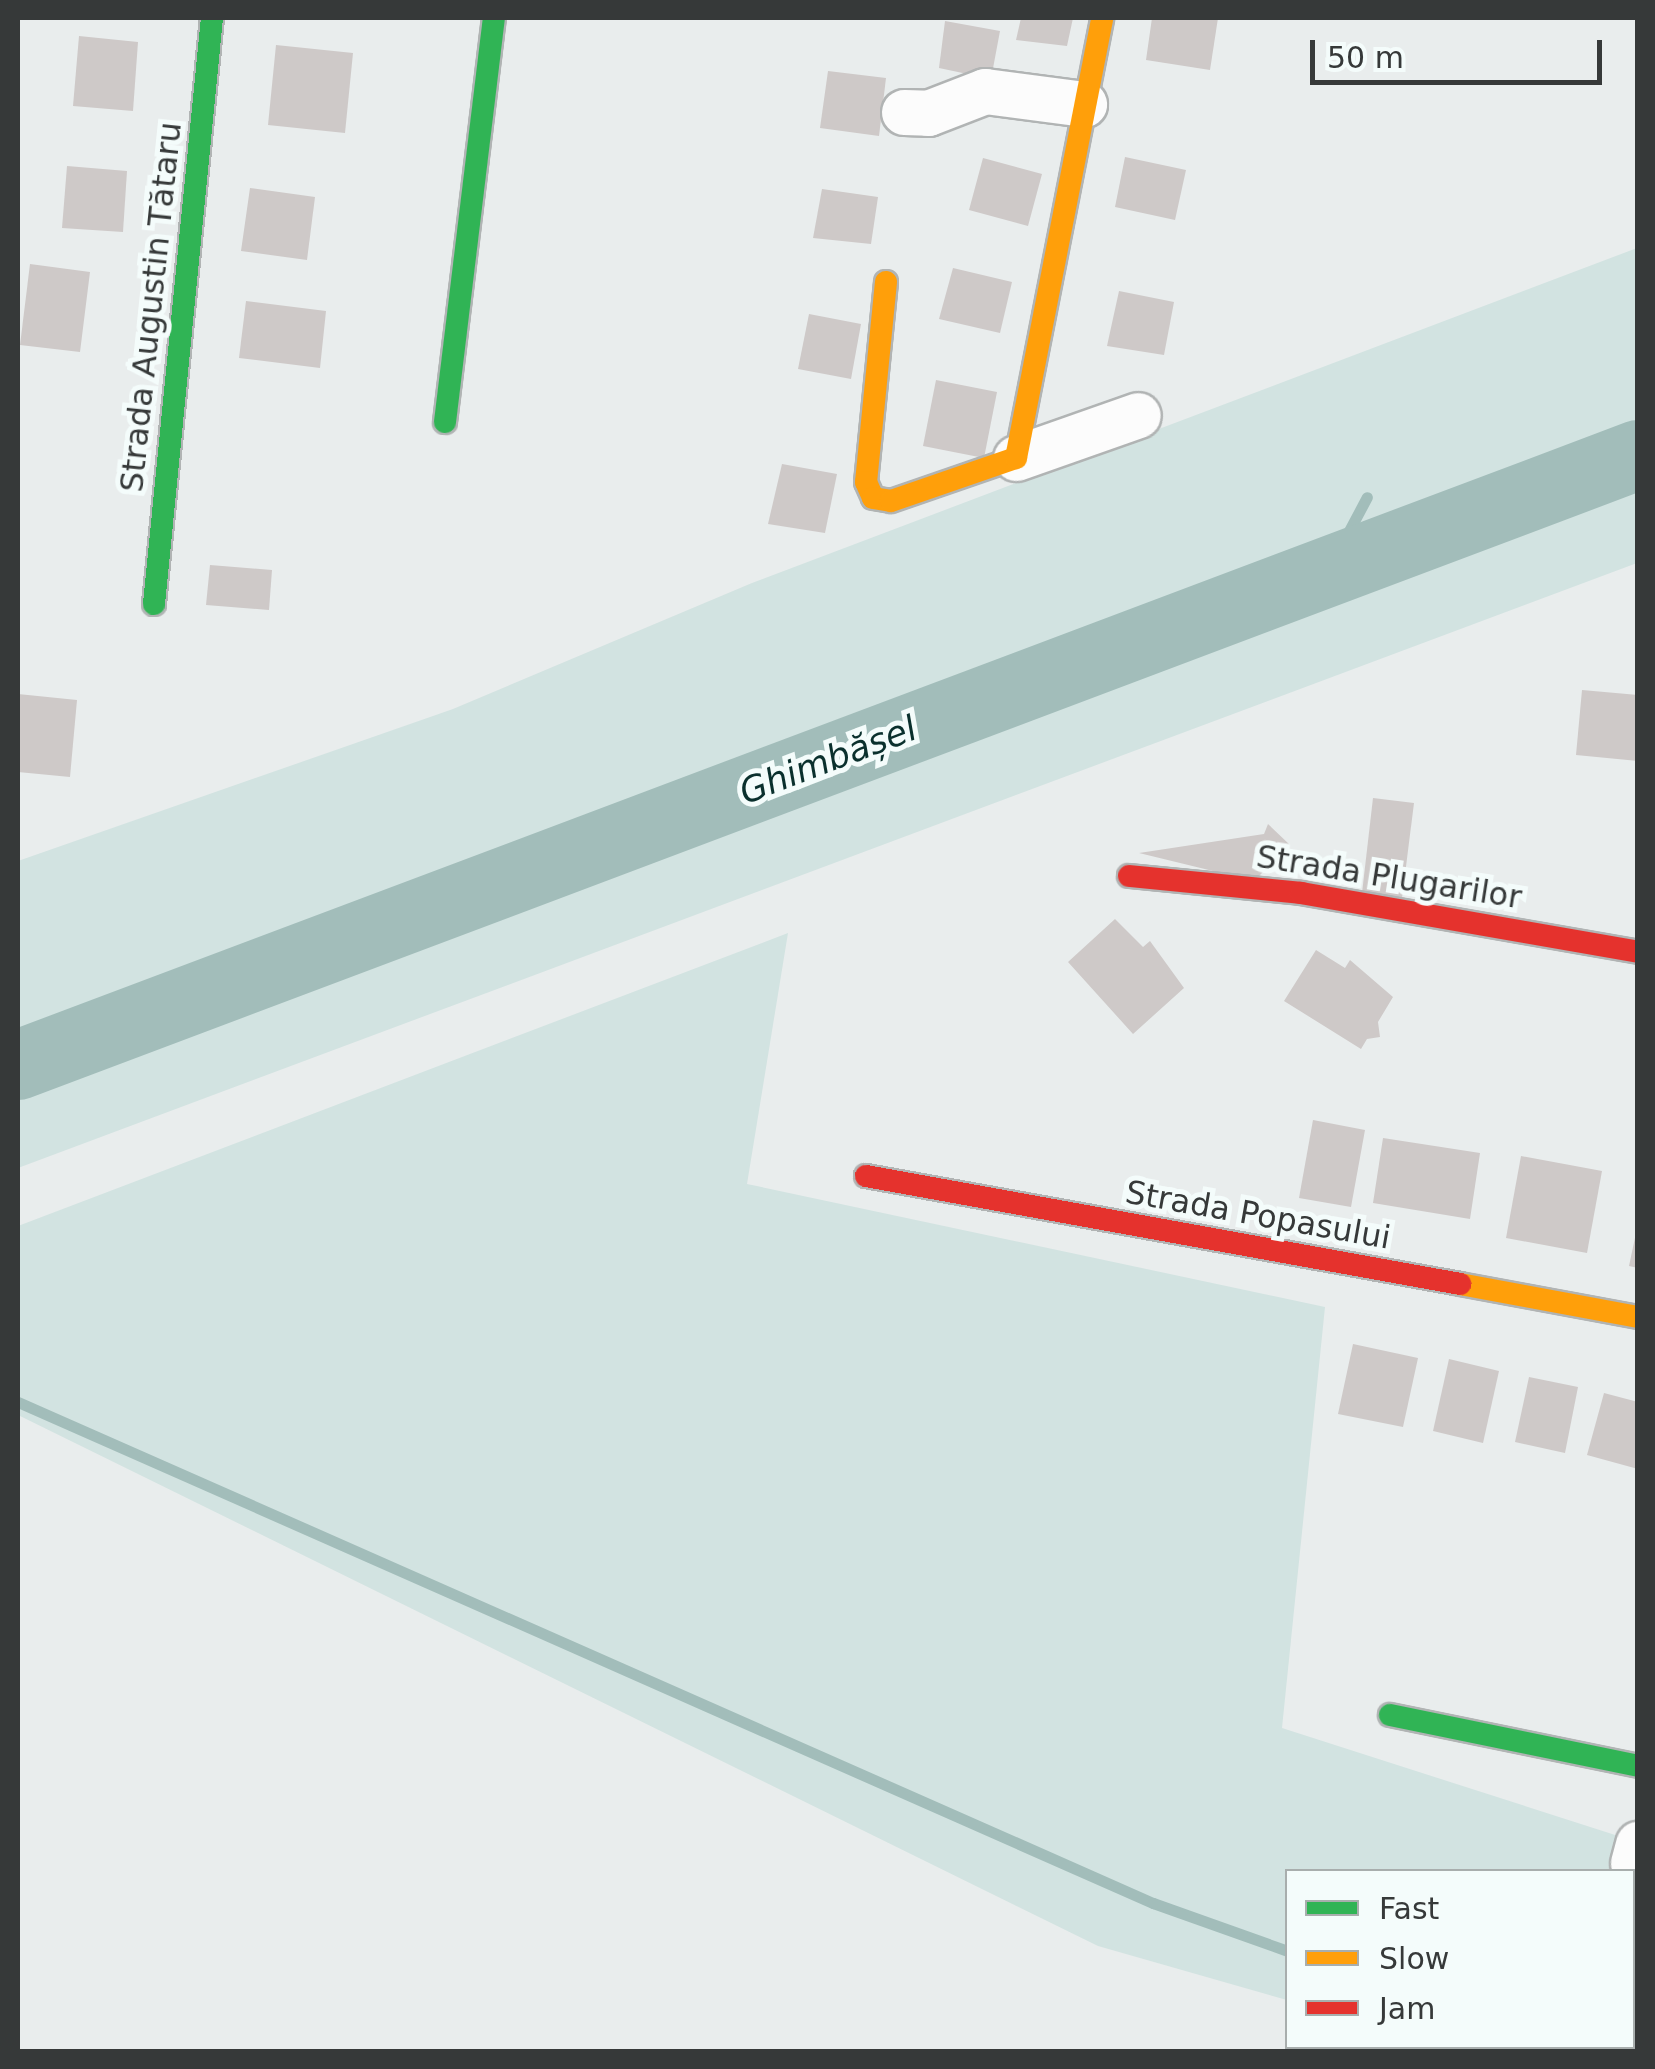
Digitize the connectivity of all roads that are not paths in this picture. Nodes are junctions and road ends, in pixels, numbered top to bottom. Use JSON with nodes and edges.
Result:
{"nodes":[{"id":1,"x":212,"y":18,"type":"edge"},
{"id":2,"x":494,"y":18,"type":"edge"},
{"id":3,"x":1102,"y":18,"type":"edge"},
{"id":4,"x":1084,"y":104,"type":"junction"},
{"id":5,"x":904,"y":112,"type":"dead end"},
{"id":6,"x":886,"y":282,"type":"dead end"},
{"id":7,"x":1138,"y":415,"type":"dead end"},
{"id":8,"x":445,"y":422,"type":"dead end"},
{"id":9,"x":1016,"y":458,"type":"junction"},
{"id":10,"x":154,"y":604,"type":"dead end"},
{"id":11,"x":1129,"y":876,"type":"dead end"},
{"id":12,"x":1638,"y":952,"type":"edge"},
{"id":13,"x":866,"y":1176,"type":"dead end"},
{"id":14,"x":1638,"y":1317,"type":"edge"},
{"id":15,"x":1390,"y":1715,"type":"dead end"},
{"id":16,"x":1638,"y":1766,"type":"edge"}],
"edges":[{"from":1,"to":10,"type":"street","name":"Strada Augustin Tătaru"},
{"from":2,"to":8,"type":"street"},
{"from":3,"to":4,"type":"street"},
{"from":4,"to":5,"type":"street"},
{"from":4,"to":9,"type":"street"},
{"from":6,"to":9,"type":"street"},
{"from":7,"to":9,"type":"street"},
{"from":11,"to":12,"type":"street","name":"Strada Plugarilor"},
{"from":13,"to":14,"type":"street","name":"Strada Popasului"},
{"from":15,"to":16,"type":"street"}]}
